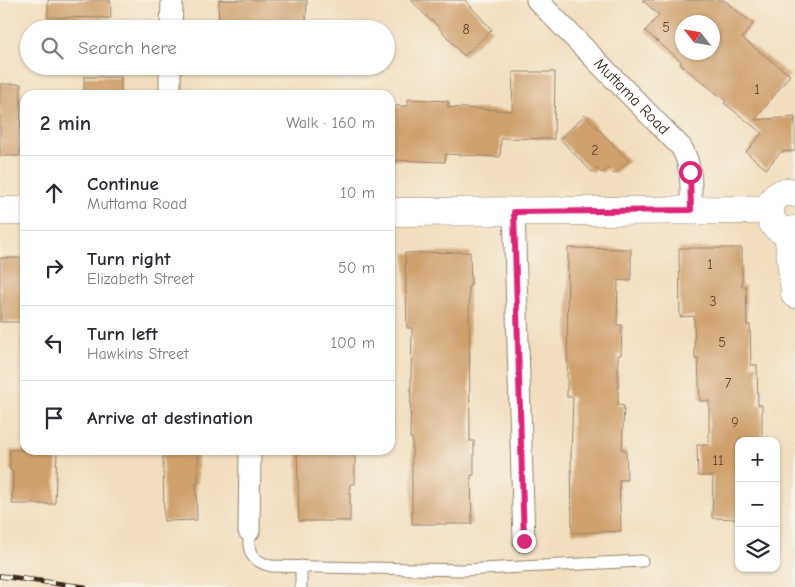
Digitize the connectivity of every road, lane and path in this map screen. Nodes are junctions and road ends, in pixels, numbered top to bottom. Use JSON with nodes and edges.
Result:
{"nodes":[{"id":1,"x":172,"y":0,"type":"edge"},
{"id":2,"x":536,"y":0,"type":"edge"},
{"id":3,"x":171,"y":20,"type":"edge"},
{"id":4,"x":170,"y":75,"type":"edge"},
{"id":5,"x":170,"y":90,"type":"edge"},
{"id":6,"x":795,"y":193,"type":"edge"},
{"id":7,"x":691,"y":210,"type":"junction"},
{"id":8,"x":769,"y":210,"type":"junction"},
{"id":9,"x":0,"y":211,"type":"edge"},
{"id":10,"x":20,"y":211,"type":"edge"},
{"id":11,"x":395,"y":212,"type":"edge"},
{"id":12,"x":514,"y":212,"type":"junction"},
{"id":13,"x":791,"y":231,"type":"edge"},
{"id":14,"x":795,"y":294,"type":"edge"},
{"id":15,"x":250,"y":455,"type":"edge"},
{"id":16,"x":249,"y":531,"type":"joint"},
{"id":17,"x":524,"y":541,"type":"dead end"},
{"id":18,"x":642,"y":561,"type":"dead end"},
{"id":19,"x":301,"y":566,"type":"junction"},
{"id":20,"x":301,"y":587,"type":"edge"}],
"edges":[{"from":1,"to":3,"type":"street"},
{"from":2,"to":7,"type":"street","name":"Muttama Road"},
{"from":4,"to":5,"type":"street"},
{"from":6,"to":8,"type":"street"},
{"from":7,"to":8,"type":"street"},
{"from":7,"to":12,"type":"street"},
{"from":8,"to":13,"type":"street"},
{"from":9,"to":10,"type":"street"},
{"from":11,"to":12,"type":"street"},
{"from":12,"to":17,"type":"street"},
{"from":13,"to":14,"type":"street"},
{"from":15,"to":16,"type":"street"},
{"from":16,"to":19,"type":"lane"},
{"from":18,"to":19,"type":"lane"},
{"from":19,"to":20,"type":"lane"}]}
